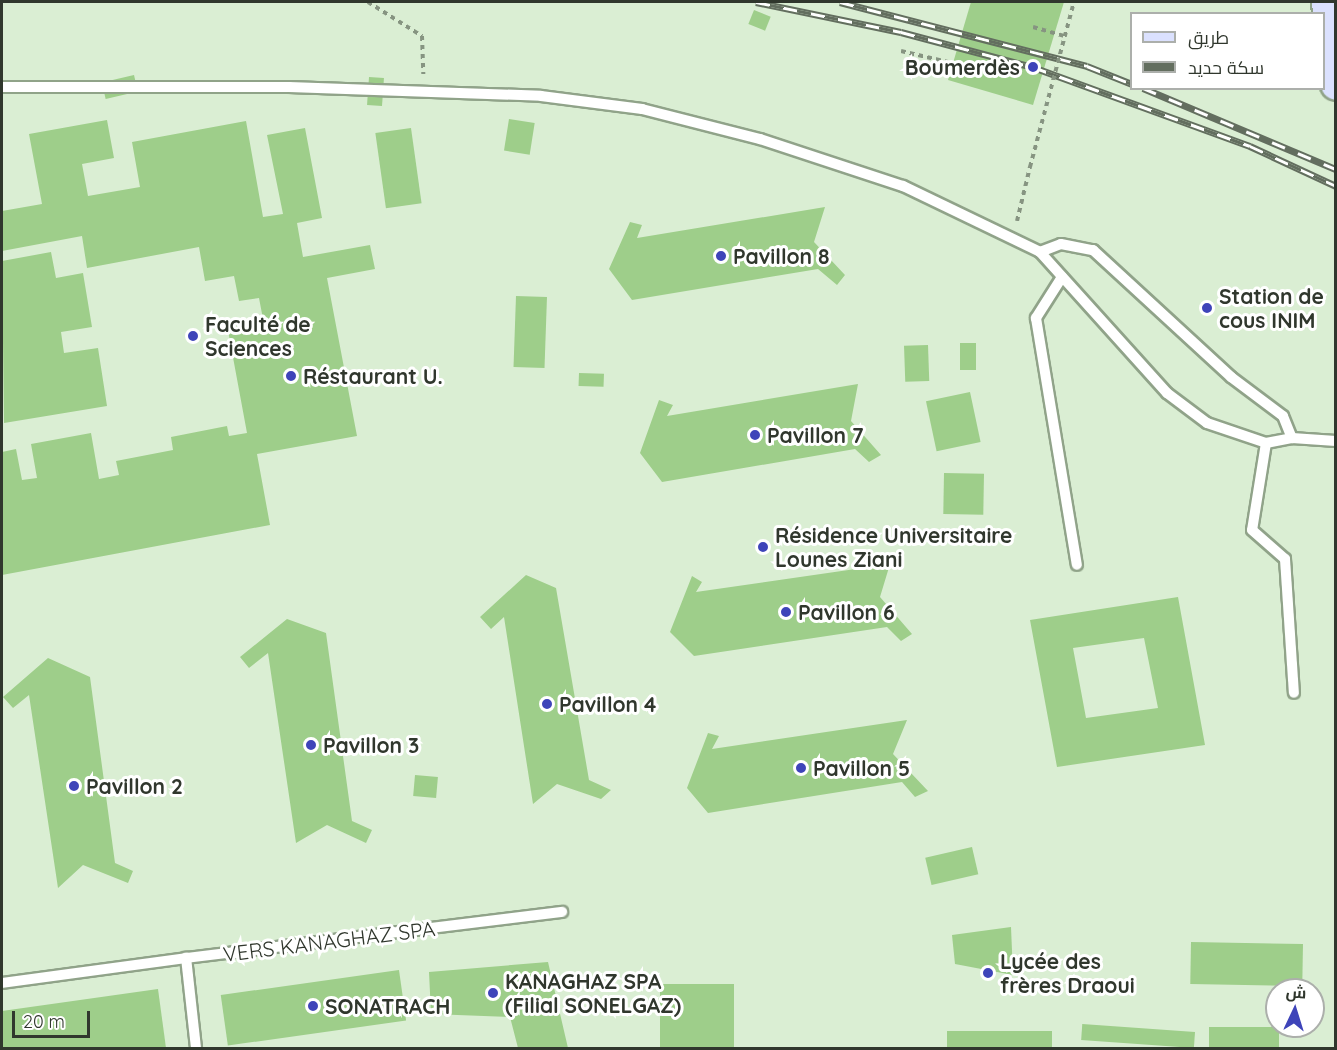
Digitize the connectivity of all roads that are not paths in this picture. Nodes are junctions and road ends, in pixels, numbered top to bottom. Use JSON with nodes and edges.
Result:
{"nodes":[{"id":1,"x":1327,"y":2,"type":"edge"},
{"id":2,"x":1335,"y":85,"type":"edge"},
{"id":3,"x":2,"y":87,"type":"edge"},
{"id":4,"x":1040,"y":252,"type":"junction"},
{"id":5,"x":1062,"y":277,"type":"junction"},
{"id":6,"x":1292,"y":438,"type":"junction"},
{"id":7,"x":1335,"y":441,"type":"edge"},
{"id":8,"x":1266,"y":443,"type":"junction"},
{"id":9,"x":1077,"y":565,"type":"dead end"},
{"id":10,"x":1294,"y":693,"type":"dead end"},
{"id":11,"x":562,"y":912,"type":"dead end"},
{"id":12,"x":186,"y":958,"type":"junction"},
{"id":13,"x":2,"y":983,"type":"edge"},
{"id":14,"x":196,"y":1048,"type":"edge"}],
"edges":[{"from":1,"to":2,"type":"main road"},
{"from":3,"to":4,"type":"lane"},
{"from":4,"to":5,"type":"lane"},
{"from":4,"to":6,"type":"lane"},
{"from":5,"to":8,"type":"lane"},
{"from":5,"to":9,"type":"lane"},
{"from":6,"to":7,"type":"lane"},
{"from":6,"to":8,"type":"lane"},
{"from":8,"to":10,"type":"lane"},
{"from":11,"to":12,"type":"lane","name":"VERS KANAGHAZ SPA"},
{"from":12,"to":13,"type":"lane","name":"VERS KANAGHAZ SPA"},
{"from":12,"to":14,"type":"lane"}]}
